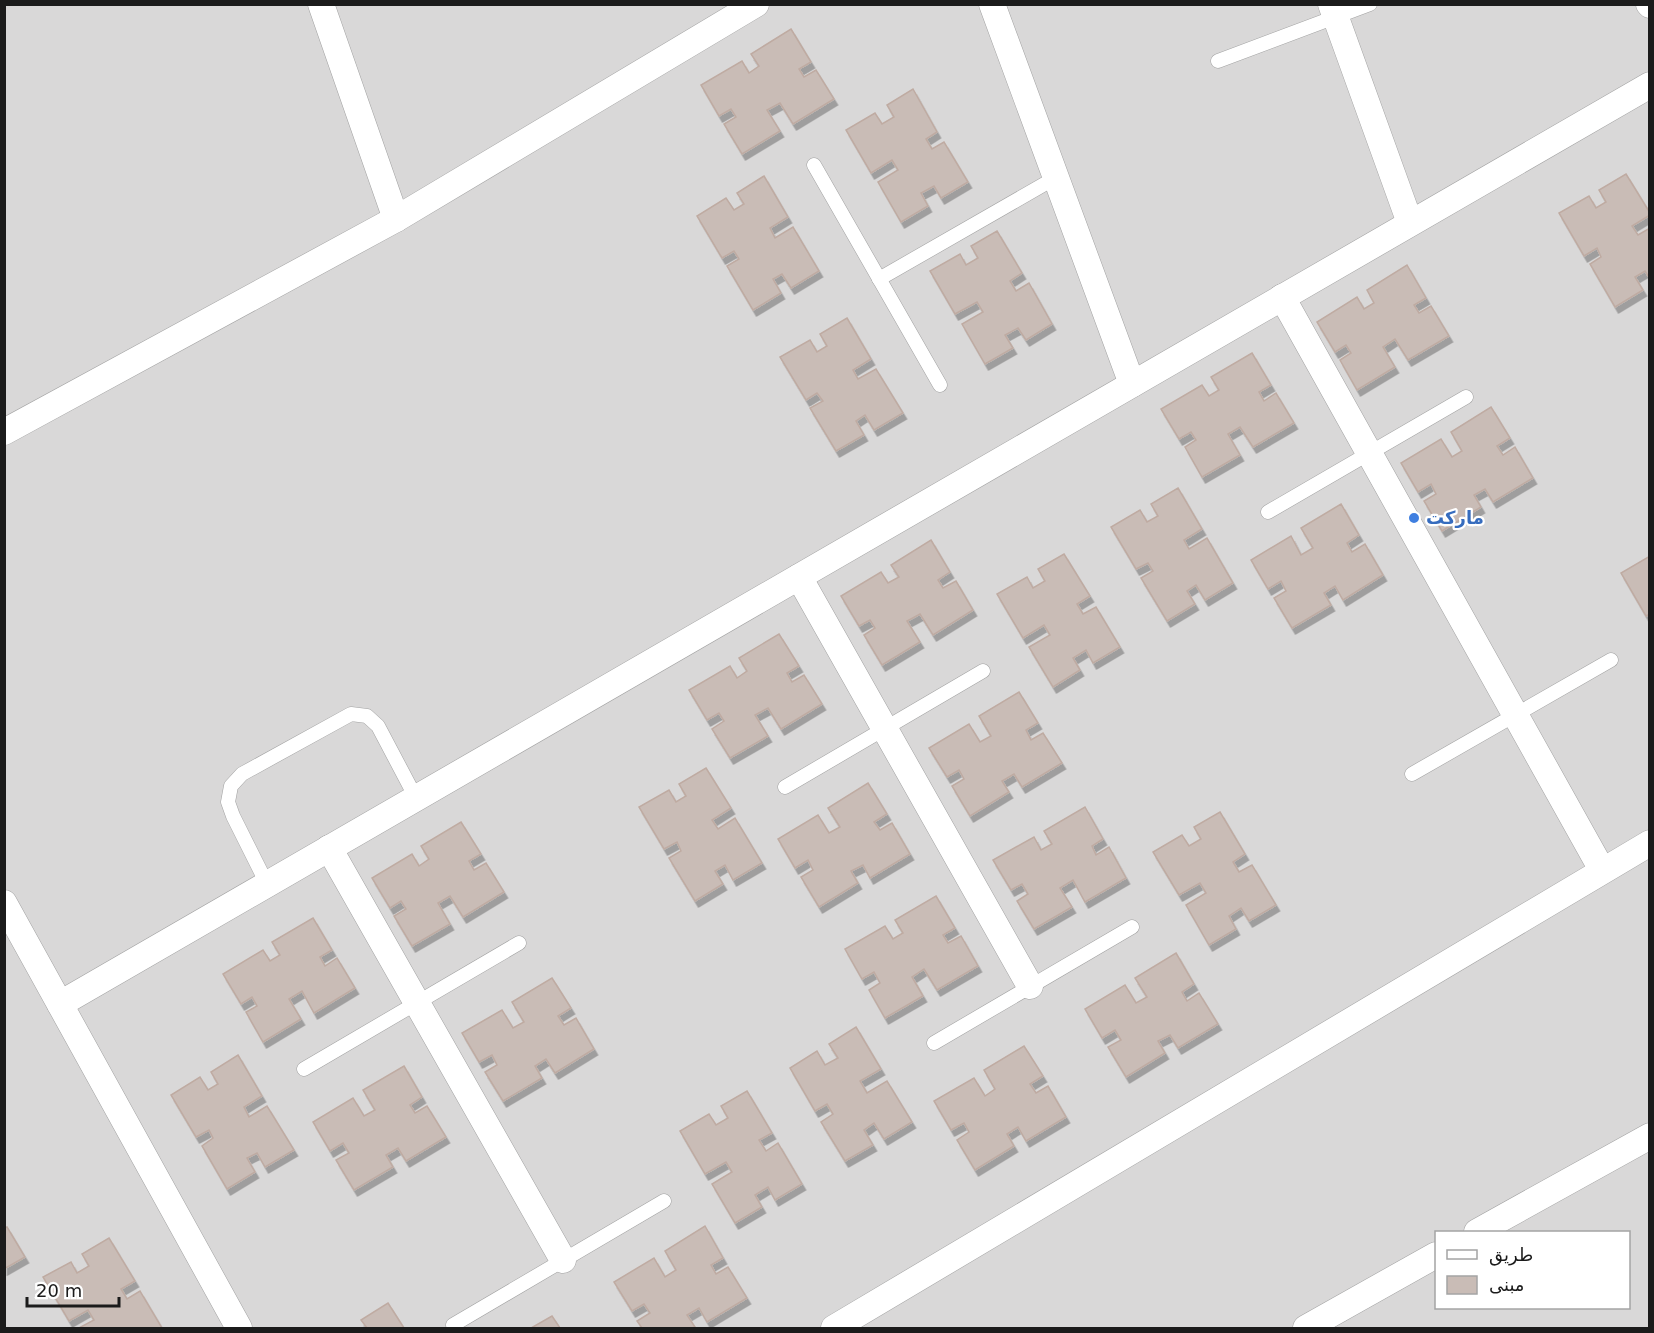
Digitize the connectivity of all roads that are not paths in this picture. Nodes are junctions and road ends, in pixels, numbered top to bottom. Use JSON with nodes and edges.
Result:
{"nodes":[{"id":1,"x":321,"y":4,"type":"edge"},
{"id":2,"x":756,"y":4,"type":"edge"},
{"id":3,"x":992,"y":4,"type":"edge"},
{"id":4,"x":1370,"y":4,"type":"edge"},
{"id":5,"x":1334,"y":11,"type":"edge"},
{"id":6,"x":1218,"y":61,"type":"dead end"},
{"id":7,"x":1650,"y":85,"type":"edge"},
{"id":8,"x":814,"y":165,"type":"dead end"},
{"id":9,"x":1056,"y":178,"type":"junction"},
{"id":10,"x":396,"y":219,"type":"junction"},
{"id":11,"x":1410,"y":223,"type":"junction"},
{"id":12,"x":879,"y":279,"type":"junction"},
{"id":13,"x":1282,"y":297,"type":"junction"},
{"id":14,"x":1132,"y":384,"type":"junction"},
{"id":15,"x":940,"y":385,"type":"dead end"},
{"id":16,"x":1466,"y":397,"type":"dead end"},
{"id":17,"x":4,"y":432,"type":"edge"},
{"id":18,"x":1369,"y":453,"type":"junction"},
{"id":19,"x":1268,"y":512,"type":"dead end"},
{"id":20,"x":799,"y":577,"type":"junction"},
{"id":21,"x":1611,"y":660,"type":"dead end"},
{"id":22,"x":983,"y":671,"type":"dead end"},
{"id":23,"x":1514,"y":715,"type":"junction"},
{"id":24,"x":885,"y":729,"type":"junction"},
{"id":25,"x":1412,"y":774,"type":"dead end"},
{"id":26,"x":785,"y":787,"type":"dead end"},
{"id":27,"x":416,"y":798,"type":"junction"},
{"id":28,"x":1650,"y":843,"type":"edge"},
{"id":29,"x":329,"y":848,"type":"junction"},
{"id":30,"x":1602,"y":870,"type":"junction"},
{"id":31,"x":267,"y":884,"type":"junction"},
{"id":32,"x":4,"y":903,"type":"edge"},
{"id":33,"x":1132,"y":927,"type":"dead end"},
{"id":34,"x":519,"y":943,"type":"dead end"},
{"id":35,"x":1030,"y":986,"type":"junction"},
{"id":36,"x":417,"y":1002,"type":"junction"},
{"id":37,"x":60,"y":1004,"type":"junction"},
{"id":38,"x":934,"y":1043,"type":"dead end"},
{"id":39,"x":304,"y":1069,"type":"dead end"},
{"id":40,"x":1650,"y":1136,"type":"edge"},
{"id":41,"x":664,"y":1201,"type":"dead end"},
{"id":42,"x":1481,"y":1231,"type":"edge"},
{"id":43,"x":1435,"y":1256,"type":"edge"},
{"id":44,"x":563,"y":1260,"type":"junction"},
{"id":45,"x":453,"y":1325,"type":"dead end"},
{"id":46,"x":239,"y":1329,"type":"edge"},
{"id":47,"x":834,"y":1329,"type":"edge"},
{"id":48,"x":1306,"y":1329,"type":"edge"}],
"edges":[{"from":1,"to":10,"type":"street"},
{"from":2,"to":10,"type":"street"},
{"from":3,"to":9,"type":"street"},
{"from":4,"to":5,"type":"lane"},
{"from":5,"to":6,"type":"lane"},
{"from":5,"to":11,"type":"street"},
{"from":7,"to":11,"type":"street"},
{"from":8,"to":12,"type":"lane"},
{"from":9,"to":12,"type":"lane"},
{"from":9,"to":14,"type":"street"},
{"from":10,"to":17,"type":"street"},
{"from":11,"to":13,"type":"street"},
{"from":12,"to":15,"type":"lane"},
{"from":13,"to":14,"type":"street"},
{"from":13,"to":18,"type":"street"},
{"from":14,"to":20,"type":"street"},
{"from":16,"to":18,"type":"lane"},
{"from":18,"to":19,"type":"lane"},
{"from":18,"to":23,"type":"street"},
{"from":20,"to":24,"type":"street"},
{"from":20,"to":27,"type":"street"},
{"from":21,"to":23,"type":"lane"},
{"from":22,"to":24,"type":"lane"},
{"from":23,"to":25,"type":"lane"},
{"from":23,"to":30,"type":"street"},
{"from":24,"to":26,"type":"lane"},
{"from":24,"to":35,"type":"street"},
{"from":27,"to":29,"type":"street"},
{"from":27,"to":31,"type":"lane"},
{"from":28,"to":30,"type":"street"},
{"from":29,"to":31,"type":"street"},
{"from":29,"to":36,"type":"street"},
{"from":30,"to":47,"type":"street"},
{"from":31,"to":37,"type":"street"},
{"from":32,"to":37,"type":"street"},
{"from":33,"to":35,"type":"lane"},
{"from":34,"to":36,"type":"lane"},
{"from":35,"to":38,"type":"lane"},
{"from":36,"to":39,"type":"lane"},
{"from":36,"to":44,"type":"street"},
{"from":37,"to":46,"type":"street"},
{"from":40,"to":42,"type":"street"},
{"from":41,"to":44,"type":"lane"},
{"from":43,"to":48,"type":"street"},
{"from":44,"to":45,"type":"lane"}]}
